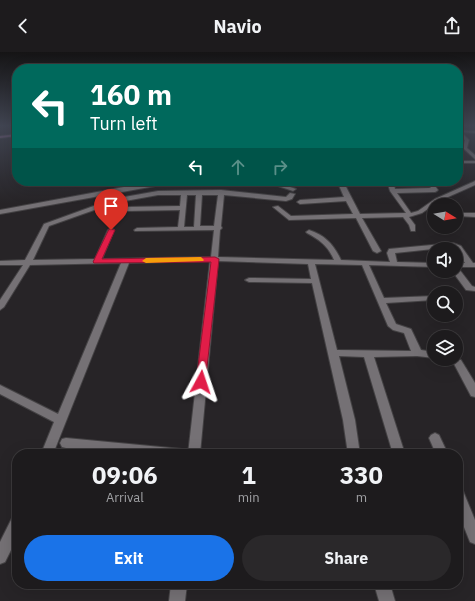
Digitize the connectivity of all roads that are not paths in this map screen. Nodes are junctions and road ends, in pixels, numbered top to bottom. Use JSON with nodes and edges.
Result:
{"nodes":[{"id":1,"x":473,"y":153,"type":"edge"},
{"id":2,"x":475,"y":158,"type":"edge"},
{"id":3,"x":463,"y":162,"type":"edge"},
{"id":4,"x":475,"y":162,"type":"edge"},
{"id":5,"x":475,"y":183,"type":"edge"},
{"id":6,"x":127,"y":186,"type":"edge"},
{"id":7,"x":280,"y":186,"type":"edge"},
{"id":8,"x":342,"y":186,"type":"edge"},
{"id":9,"x":391,"y":186,"type":"edge"},
{"id":10,"x":432,"y":186,"type":"edge"},
{"id":11,"x":435,"y":190,"type":"junction"},
{"id":12,"x":392,"y":191,"type":"junction"},
{"id":13,"x":221,"y":192,"type":"junction"},
{"id":14,"x":455,"y":192,"type":"junction"},
{"id":15,"x":184,"y":193,"type":"junction"},
{"id":16,"x":199,"y":193,"type":"junction"},
{"id":17,"x":348,"y":200,"type":"junction"},
{"id":18,"x":300,"y":202,"type":"dead end"},
{"id":19,"x":276,"y":207,"type":"dead end"},
{"id":20,"x":183,"y":208,"type":"junction"},
{"id":21,"x":125,"y":209,"type":"dead end"},
{"id":22,"x":0,"y":212,"type":"edge"},
{"id":23,"x":357,"y":215,"type":"junction"},
{"id":24,"x":408,"y":215,"type":"junction"},
{"id":25,"x":463,"y":215,"type":"edge"},
{"id":26,"x":475,"y":215,"type":"edge"},
{"id":27,"x":197,"y":228,"type":"junction"},
{"id":28,"x":219,"y":228,"type":"junction"},
{"id":29,"x":181,"y":229,"type":"junction"},
{"id":30,"x":111,"y":230,"type":"dead end"},
{"id":31,"x":137,"y":230,"type":"dead end"},
{"id":32,"x":413,"y":230,"type":"dead end"},
{"id":33,"x":309,"y":232,"type":"dead end"},
{"id":34,"x":377,"y":251,"type":"dead end"},
{"id":35,"x":215,"y":259,"type":"junction"},
{"id":36,"x":126,"y":261,"type":"junction"},
{"id":37,"x":28,"y":262,"type":"junction"},
{"id":38,"x":97,"y":262,"type":"junction"},
{"id":39,"x":311,"y":262,"type":"junction"},
{"id":40,"x":0,"y":263,"type":"edge"},
{"id":41,"x":339,"y":263,"type":"junction"},
{"id":42,"x":365,"y":264,"type":"junction"},
{"id":43,"x":394,"y":264,"type":"junction"},
{"id":44,"x":427,"y":265,"type":"edge"},
{"id":45,"x":473,"y":265,"type":"edge"},
{"id":46,"x":461,"y":278,"type":"edge"},
{"id":47,"x":249,"y":280,"type":"dead end"},
{"id":48,"x":315,"y":281,"type":"junction"},
{"id":49,"x":475,"y":289,"type":"edge"},
{"id":50,"x":427,"y":298,"type":"edge"},
{"id":51,"x":382,"y":301,"type":"junction"},
{"id":52,"x":0,"y":307,"type":"edge"},
{"id":53,"x":332,"y":353,"type":"junction"},
{"id":54,"x":416,"y":353,"type":"junction"},
{"id":55,"x":368,"y":354,"type":"junction"},
{"id":56,"x":427,"y":354,"type":"edge"},
{"id":57,"x":462,"y":366,"type":"edge"},
{"id":58,"x":0,"y":388,"type":"edge"},
{"id":59,"x":475,"y":392,"type":"edge"},
{"id":60,"x":60,"y":420,"type":"junction"},
{"id":61,"x":435,"y":438,"type":"dead end"},
{"id":62,"x":66,"y":443,"type":"dead end"},
{"id":63,"x":49,"y":449,"type":"edge"},
{"id":64,"x":129,"y":449,"type":"edge"},
{"id":65,"x":194,"y":449,"type":"edge"},
{"id":66,"x":353,"y":449,"type":"edge"},
{"id":67,"x":397,"y":449,"type":"edge"},
{"id":68,"x":440,"y":449,"type":"edge"},
{"id":69,"x":463,"y":507,"type":"edge"},
{"id":70,"x":12,"y":533,"type":"edge"},
{"id":71,"x":475,"y":537,"type":"edge"},
{"id":72,"x":0,"y":557,"type":"edge"},
{"id":73,"x":178,"y":589,"type":"edge"},
{"id":74,"x":383,"y":589,"type":"edge"},
{"id":75,"x":177,"y":601,"type":"edge"},
{"id":76,"x":386,"y":601,"type":"edge"}],
"edges":[{"from":1,"to":2,"type":"street"},
{"from":3,"to":4,"type":"street"},
{"from":5,"to":14,"type":"street"},
{"from":6,"to":22,"type":"street"},
{"from":7,"to":13,"type":"street"},
{"from":8,"to":17,"type":"street"},
{"from":9,"to":12,"type":"street"},
{"from":10,"to":11,"type":"street"},
{"from":11,"to":12,"type":"street"},
{"from":11,"to":14,"type":"street"},
{"from":12,"to":24,"type":"street"},
{"from":13,"to":16,"type":"street"},
{"from":13,"to":28,"type":"street"},
{"from":14,"to":24,"type":"street"},
{"from":15,"to":16,"type":"street"},
{"from":15,"to":20,"type":"street"},
{"from":15,"to":37,"type":"street"},
{"from":16,"to":27,"type":"street"},
{"from":17,"to":18,"type":"street"},
{"from":17,"to":23,"type":"street"},
{"from":19,"to":23,"type":"street"},
{"from":20,"to":21,"type":"street"},
{"from":20,"to":29,"type":"street"},
{"from":23,"to":24,"type":"street"},
{"from":23,"to":34,"type":"street"},
{"from":24,"to":32,"type":"street"},
{"from":25,"to":26,"type":"street"},
{"from":27,"to":28,"type":"street"},
{"from":27,"to":29,"type":"street"},
{"from":28,"to":35,"type":"street"},
{"from":29,"to":31,"type":"street"},
{"from":30,"to":38,"type":"street"},
{"from":33,"to":41,"type":"street"},
{"from":35,"to":36,"type":"street"},
{"from":35,"to":39,"type":"street"},
{"from":35,"to":65,"type":"street"},
{"from":36,"to":38,"type":"street"},
{"from":36,"to":60,"type":"street"},
{"from":37,"to":38,"type":"street"},
{"from":37,"to":40,"type":"street"},
{"from":37,"to":52,"type":"street"},
{"from":39,"to":41,"type":"street"},
{"from":39,"to":48,"type":"street"},
{"from":41,"to":42,"type":"street"},
{"from":42,"to":43,"type":"street"},
{"from":42,"to":51,"type":"street"},
{"from":43,"to":44,"type":"street"},
{"from":43,"to":45,"type":"street"},
{"from":46,"to":49,"type":"street"},
{"from":47,"to":48,"type":"street"},
{"from":48,"to":53,"type":"street"},
{"from":50,"to":51,"type":"street"},
{"from":51,"to":54,"type":"street"},
{"from":53,"to":55,"type":"street"},
{"from":53,"to":66,"type":"street"},
{"from":54,"to":55,"type":"street"},
{"from":54,"to":56,"type":"street"},
{"from":55,"to":67,"type":"street"},
{"from":57,"to":59,"type":"street"},
{"from":58,"to":60,"type":"street"},
{"from":60,"to":63,"type":"street"},
{"from":61,"to":68,"type":"street"},
{"from":62,"to":64,"type":"street"},
{"from":69,"to":71,"type":"street"},
{"from":70,"to":72,"type":"street"},
{"from":73,"to":75,"type":"street"},
{"from":74,"to":76,"type":"street"}]}
